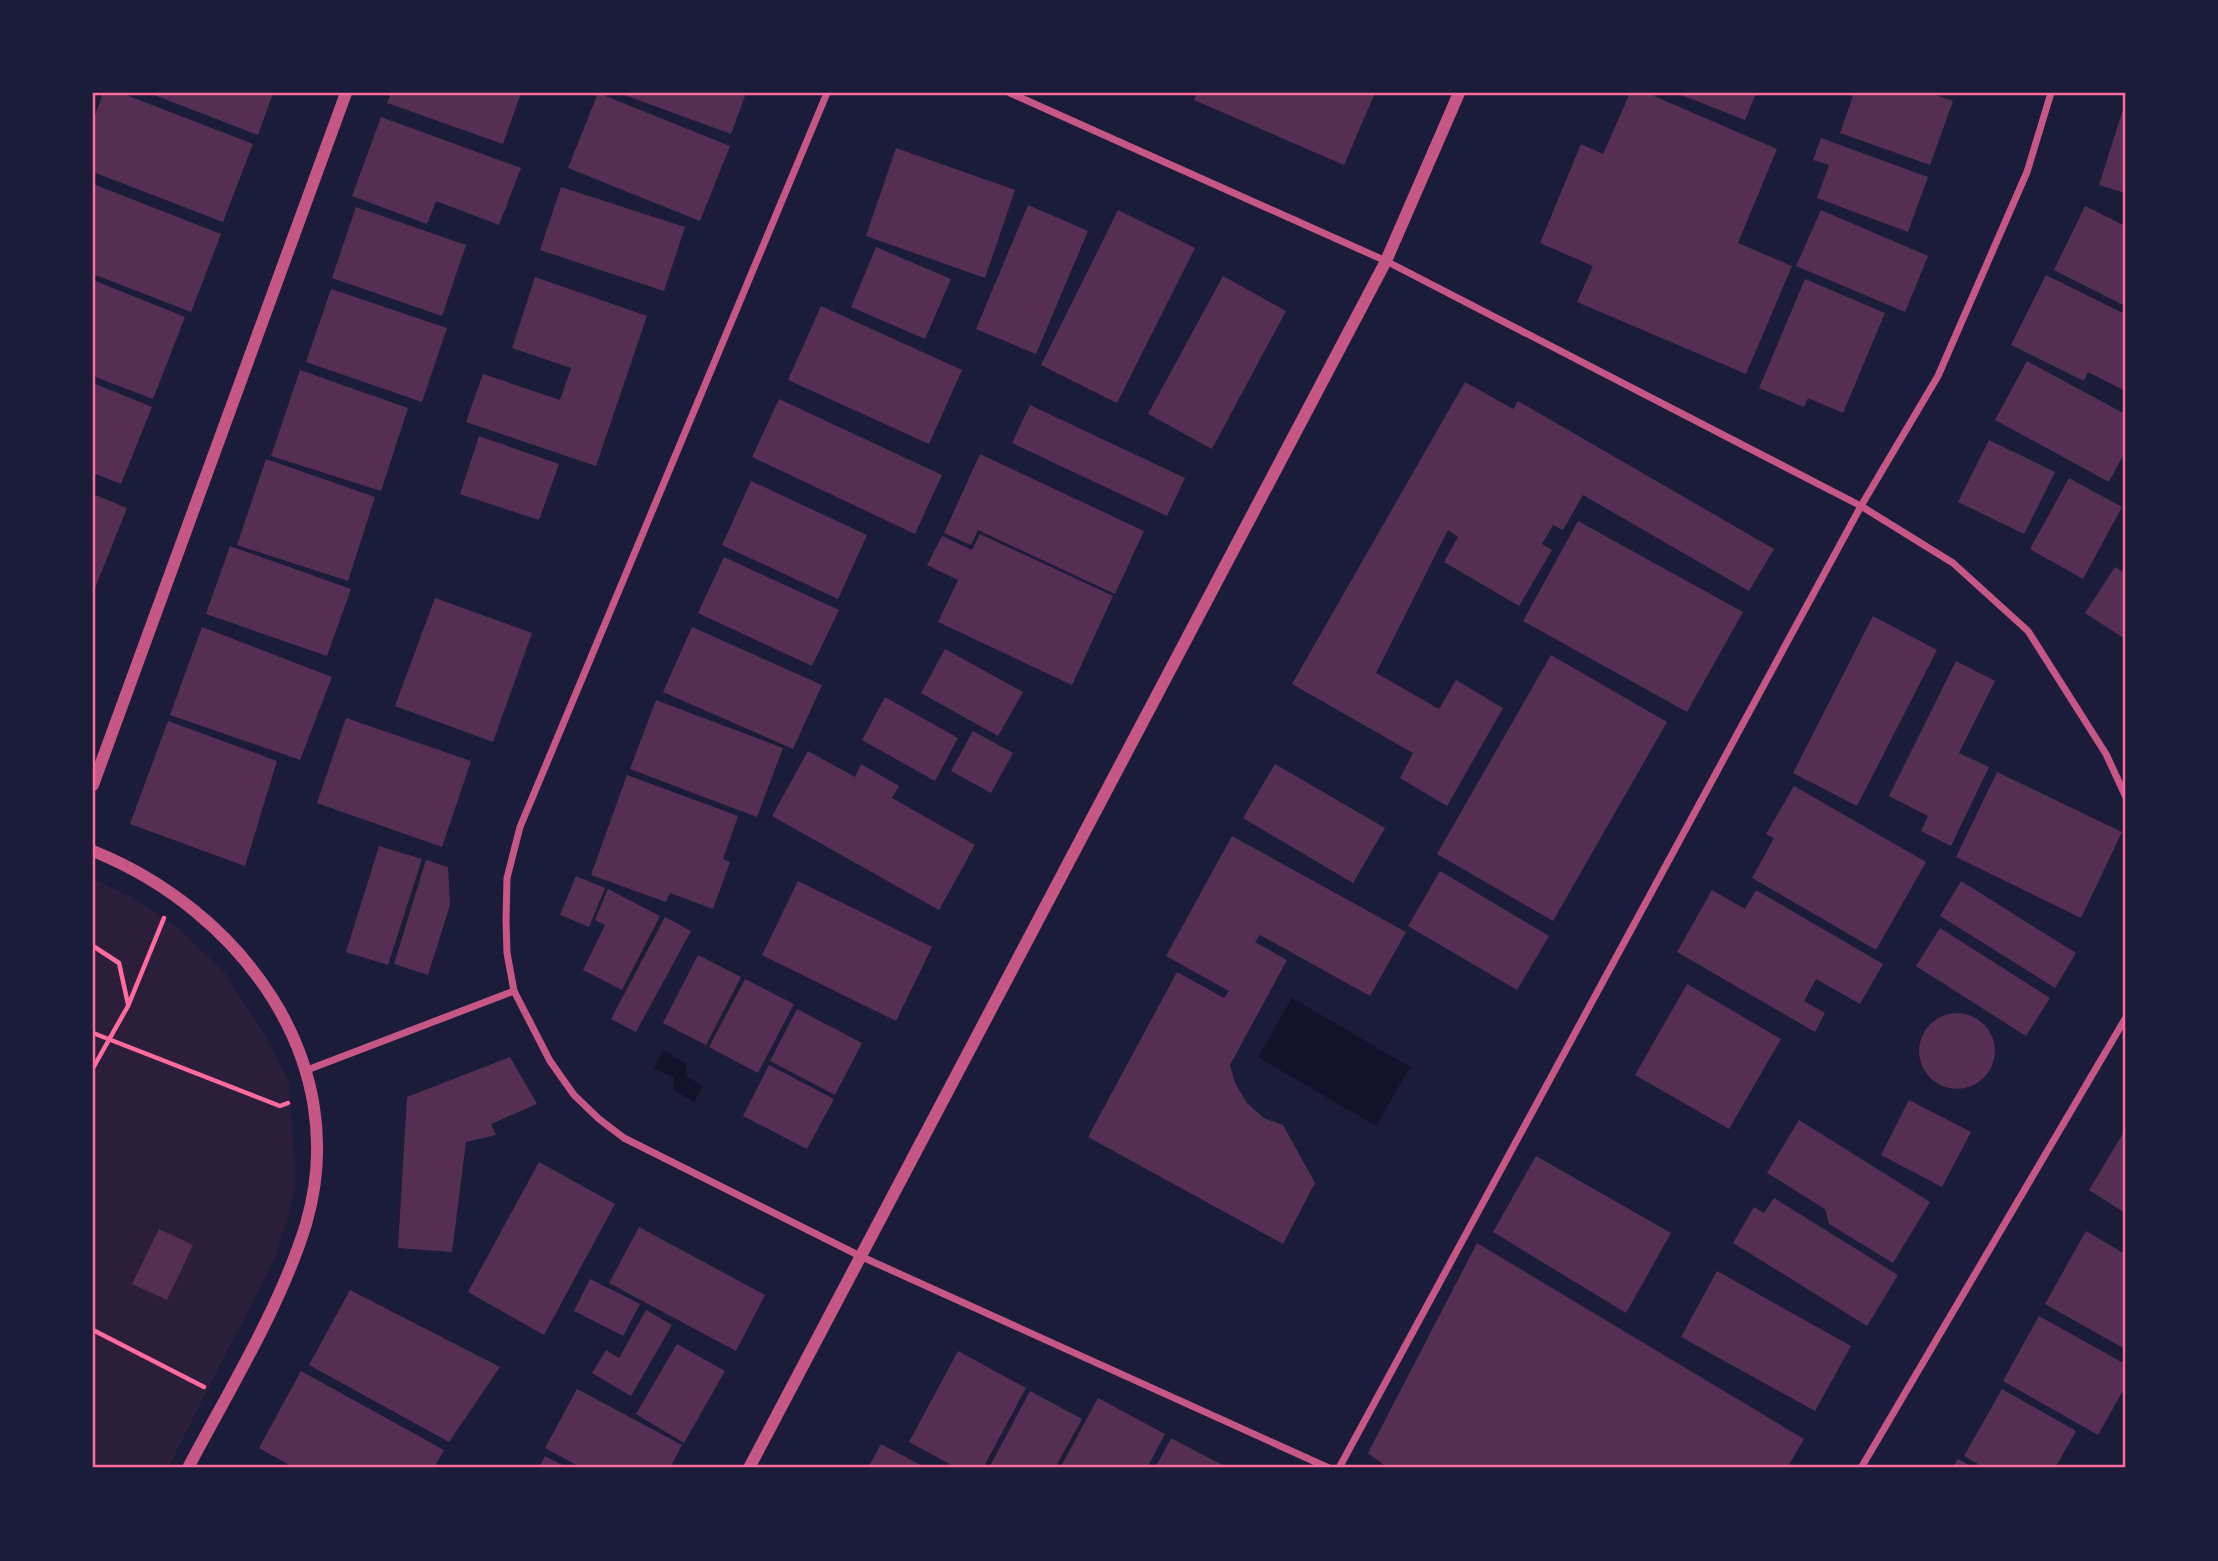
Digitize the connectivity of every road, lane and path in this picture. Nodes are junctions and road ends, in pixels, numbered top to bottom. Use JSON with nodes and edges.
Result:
{"nodes":[{"id":1,"x":346,"y":93,"type":"edge"},
{"id":2,"x":827,"y":93,"type":"edge"},
{"id":3,"x":1010,"y":93,"type":"edge"},
{"id":4,"x":1459,"y":93,"type":"edge"},
{"id":5,"x":2051,"y":93,"type":"edge"},
{"id":6,"x":1386,"y":261,"type":"junction"},
{"id":7,"x":1861,"y":506,"type":"junction"},
{"id":8,"x":93,"y":785,"type":"edge"},
{"id":9,"x":2125,"y":796,"type":"edge"},
{"id":10,"x":93,"y":851,"type":"edge"},
{"id":11,"x":174,"y":895,"type":"junction"},
{"id":12,"x":93,"y":946,"type":"edge"},
{"id":13,"x":514,"y":991,"type":"junction"},
{"id":14,"x":128,"y":1006,"type":"junction"},
{"id":15,"x":2125,"y":1018,"type":"edge"},
{"id":16,"x":93,"y":1033,"type":"edge"},
{"id":17,"x":106,"y":1041,"type":"junction"},
{"id":18,"x":93,"y":1068,"type":"edge"},
{"id":19,"x":307,"y":1070,"type":"junction"},
{"id":20,"x":313,"y":1097,"type":"junction"},
{"id":21,"x":860,"y":1256,"type":"junction"},
{"id":22,"x":93,"y":1330,"type":"edge"},
{"id":23,"x":205,"y":1388,"type":"dead end"},
{"id":24,"x":188,"y":1468,"type":"edge"},
{"id":25,"x":749,"y":1468,"type":"edge"},
{"id":26,"x":1329,"y":1468,"type":"edge"},
{"id":27,"x":1339,"y":1468,"type":"edge"},
{"id":28,"x":1861,"y":1468,"type":"edge"}],
"edges":[{"from":1,"to":8,"type":"street"},
{"from":2,"to":13,"type":"street"},
{"from":3,"to":6,"type":"street"},
{"from":4,"to":6,"type":"street"},
{"from":5,"to":7,"type":"street"},
{"from":6,"to":7,"type":"street"},
{"from":6,"to":21,"type":"street"},
{"from":7,"to":9,"type":"street"},
{"from":7,"to":27,"type":"street"},
{"from":10,"to":11,"type":"street"},
{"from":11,"to":14,"type":"path"},
{"from":11,"to":19,"type":"street"},
{"from":12,"to":14,"type":"path"},
{"from":13,"to":19,"type":"street"},
{"from":13,"to":21,"type":"street"},
{"from":14,"to":17,"type":"path"},
{"from":15,"to":28,"type":"street"},
{"from":16,"to":17,"type":"path"},
{"from":17,"to":18,"type":"path"},
{"from":17,"to":20,"type":"path"},
{"from":19,"to":20,"type":"street"},
{"from":20,"to":24,"type":"street"},
{"from":21,"to":25,"type":"street"},
{"from":21,"to":26,"type":"street"},
{"from":22,"to":23,"type":"path"}]}
